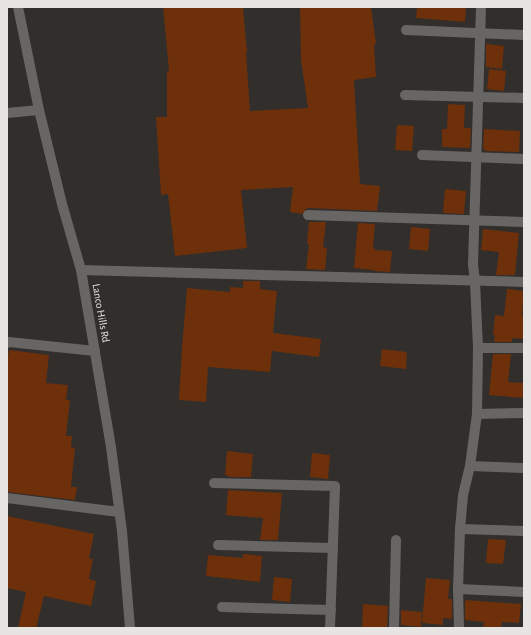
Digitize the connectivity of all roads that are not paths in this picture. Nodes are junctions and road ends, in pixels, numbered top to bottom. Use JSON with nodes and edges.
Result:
{"nodes":[{"id":1,"x":18,"y":7,"type":"edge"},
{"id":2,"x":481,"y":7,"type":"edge"},
{"id":3,"x":406,"y":30,"type":"dead end"},
{"id":4,"x":480,"y":34,"type":"junction"},
{"id":5,"x":524,"y":35,"type":"edge"},
{"id":6,"x":405,"y":94,"type":"dead end"},
{"id":7,"x":478,"y":96,"type":"junction"},
{"id":8,"x":524,"y":98,"type":"edge"},
{"id":9,"x":39,"y":110,"type":"junction"},
{"id":10,"x":7,"y":113,"type":"edge"},
{"id":11,"x":422,"y":155,"type":"dead end"},
{"id":12,"x":476,"y":157,"type":"junction"},
{"id":13,"x":524,"y":159,"type":"edge"},
{"id":14,"x":308,"y":215,"type":"dead end"},
{"id":15,"x":475,"y":221,"type":"junction"},
{"id":16,"x":524,"y":222,"type":"edge"},
{"id":17,"x":81,"y":270,"type":"junction"},
{"id":18,"x":476,"y":282,"type":"junction"},
{"id":19,"x":524,"y":282,"type":"edge"},
{"id":20,"x":7,"y":343,"type":"edge"},
{"id":21,"x":478,"y":348,"type":"junction"},
{"id":22,"x":524,"y":348,"type":"edge"},
{"id":23,"x":95,"y":351,"type":"junction"},
{"id":24,"x":524,"y":413,"type":"edge"},
{"id":25,"x":477,"y":414,"type":"junction"},
{"id":26,"x":470,"y":466,"type":"junction"},
{"id":27,"x":524,"y":468,"type":"edge"},
{"id":28,"x":214,"y":483,"type":"dead end"},
{"id":29,"x":7,"y":498,"type":"edge"},
{"id":30,"x":119,"y":512,"type":"junction"},
{"id":31,"x":460,"y":529,"type":"junction"},
{"id":32,"x":524,"y":531,"type":"edge"},
{"id":33,"x":396,"y":540,"type":"dead end"},
{"id":34,"x":218,"y":545,"type":"dead end"},
{"id":35,"x":333,"y":548,"type":"junction"},
{"id":36,"x":458,"y":589,"type":"junction"},
{"id":37,"x":524,"y":592,"type":"edge"},
{"id":38,"x":222,"y":607,"type":"dead end"},
{"id":39,"x":331,"y":610,"type":"junction"},
{"id":40,"x":130,"y":628,"type":"edge"},
{"id":41,"x":330,"y":628,"type":"edge"},
{"id":42,"x":394,"y":628,"type":"edge"},
{"id":43,"x":459,"y":628,"type":"edge"}],
"edges":[{"from":1,"to":9,"type":"street","name":"Lanco Hills Rd"},
{"from":2,"to":4,"type":"street"},
{"from":3,"to":4,"type":"street"},
{"from":4,"to":5,"type":"street"},
{"from":4,"to":7,"type":"street"},
{"from":6,"to":7,"type":"street"},
{"from":7,"to":8,"type":"street"},
{"from":7,"to":12,"type":"street"},
{"from":9,"to":10,"type":"street"},
{"from":9,"to":17,"type":"street","name":"Lanco Hills Rd"},
{"from":11,"to":12,"type":"street"},
{"from":12,"to":13,"type":"street"},
{"from":12,"to":15,"type":"street"},
{"from":14,"to":15,"type":"street"},
{"from":15,"to":16,"type":"street"},
{"from":15,"to":18,"type":"street"},
{"from":17,"to":18,"type":"street"},
{"from":17,"to":23,"type":"street","name":"Lanco Hills Rd"},
{"from":18,"to":19,"type":"street"},
{"from":18,"to":21,"type":"street"},
{"from":20,"to":23,"type":"street"},
{"from":21,"to":22,"type":"street"},
{"from":21,"to":25,"type":"street"},
{"from":23,"to":30,"type":"street","name":"Lanco Hills Rd"},
{"from":24,"to":25,"type":"street"},
{"from":25,"to":26,"type":"street"},
{"from":26,"to":27,"type":"street"},
{"from":26,"to":31,"type":"street"},
{"from":28,"to":35,"type":"street"},
{"from":29,"to":30,"type":"street"},
{"from":30,"to":40,"type":"street","name":"Lanco Hills Rd"},
{"from":31,"to":32,"type":"street"},
{"from":31,"to":36,"type":"street"},
{"from":33,"to":42,"type":"street"},
{"from":34,"to":35,"type":"street"},
{"from":35,"to":39,"type":"street"},
{"from":36,"to":37,"type":"street"},
{"from":36,"to":43,"type":"street"},
{"from":38,"to":39,"type":"street"},
{"from":39,"to":41,"type":"street"}]}
